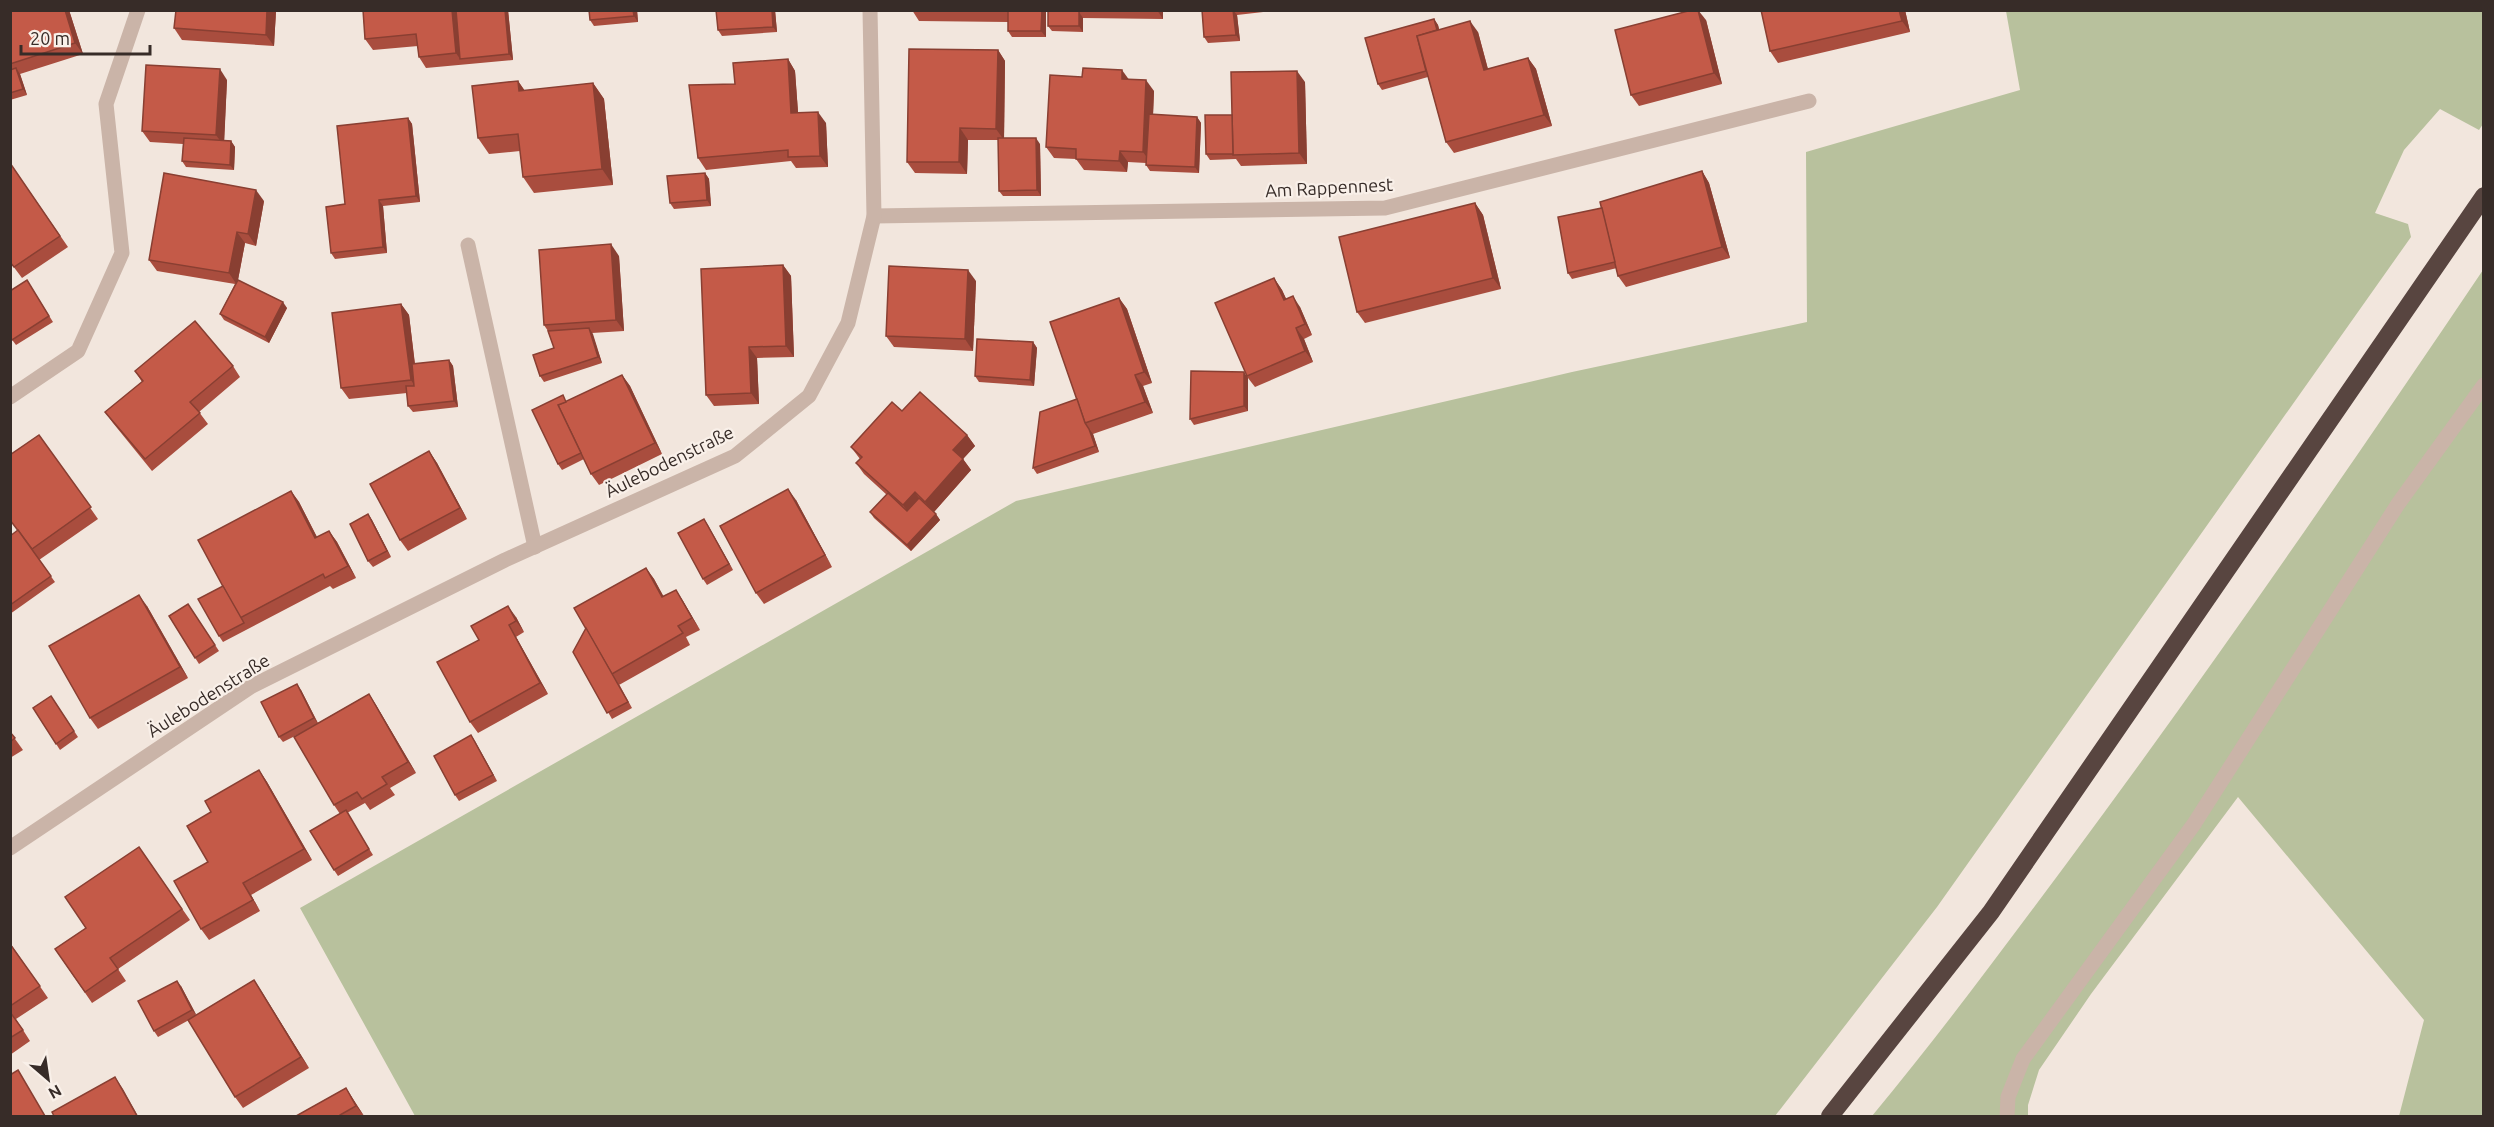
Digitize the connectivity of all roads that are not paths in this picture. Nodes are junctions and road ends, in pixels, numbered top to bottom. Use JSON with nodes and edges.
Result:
{"nodes":[{"id":1,"x":138,"y":10,"type":"edge"},
{"id":2,"x":870,"y":10,"type":"edge"},
{"id":3,"x":1809,"y":100,"type":"dead end"},
{"id":4,"x":2484,"y":196,"type":"edge"},
{"id":5,"x":874,"y":216,"type":"junction"},
{"id":6,"x":468,"y":245,"type":"dead end"},
{"id":7,"x":2484,"y":385,"type":"edge"},
{"id":8,"x":10,"y":397,"type":"edge"},
{"id":9,"x":535,"y":547,"type":"junction"},
{"id":10,"x":10,"y":848,"type":"edge"},
{"id":11,"x":1830,"y":1116,"type":"edge"},
{"id":12,"x":2007,"y":1116,"type":"edge"}],
"edges":[{"from":1,"to":8,"type":"street"},
{"from":2,"to":5,"type":"street","name":"Äulebodenstraße"},
{"from":3,"to":5,"type":"street","name":"Am Rappennest"},
{"from":4,"to":11,"type":"highway"},
{"from":5,"to":9,"type":"street","name":"Äulebodenstraße"},
{"from":6,"to":9,"type":"street"},
{"from":7,"to":12,"type":"street"},
{"from":9,"to":10,"type":"street","name":"Äulebodenstraße"}]}
